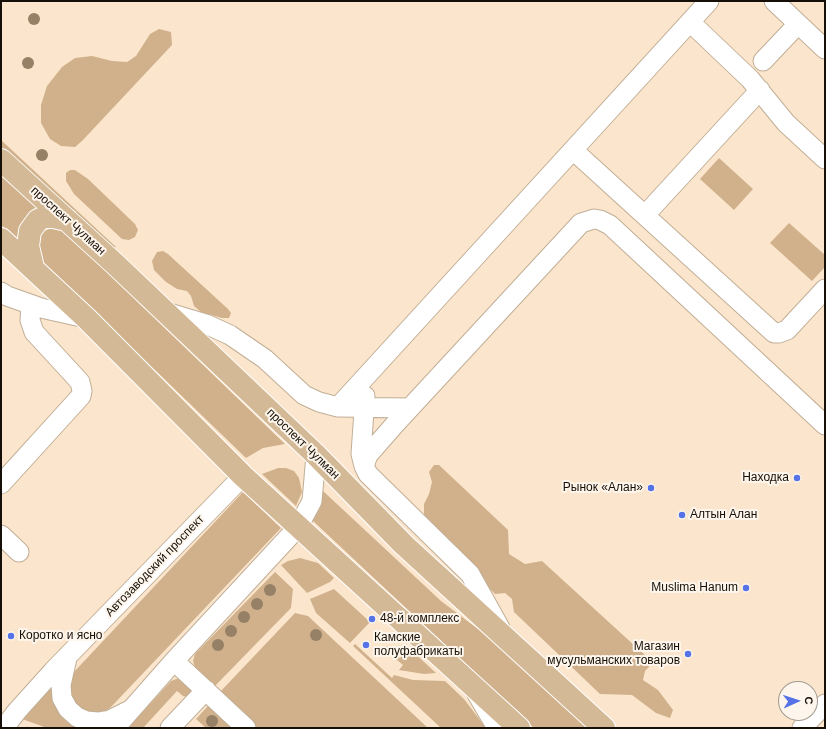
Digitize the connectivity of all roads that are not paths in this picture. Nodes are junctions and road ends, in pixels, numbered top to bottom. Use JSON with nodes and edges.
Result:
{"nodes":[{"id":1,"x":709,"y":1,"type":"edge"},
{"id":2,"x":774,"y":1,"type":"edge"},
{"id":3,"x":690,"y":22,"type":"junction"},
{"id":4,"x":798,"y":24,"type":"junction"},
{"id":5,"x":825,"y":49,"type":"edge"},
{"id":6,"x":763,"y":61,"type":"dead end"},
{"id":7,"x":760,"y":90,"type":"junction"},
{"id":8,"x":573,"y":150,"type":"junction"},
{"id":9,"x":825,"y":159,"type":"edge"},
{"id":10,"x":1,"y":160,"type":"edge"},
{"id":11,"x":645,"y":216,"type":"junction"},
{"id":12,"x":67,"y":220,"type":"junction"},
{"id":13,"x":1,"y":238,"type":"edge"},
{"id":14,"x":33,"y":268,"type":"junction"},
{"id":15,"x":825,"y":289,"type":"edge"},
{"id":16,"x":1,"y":292,"type":"edge"},
{"id":17,"x":31,"y":305,"type":"junction"},
{"id":18,"x":166,"y":312,"type":"junction"},
{"id":19,"x":86,"y":318,"type":"junction"},
{"id":20,"x":369,"y":372,"type":"junction"},
{"id":21,"x":338,"y":407,"type":"junction"},
{"id":22,"x":363,"y":408,"type":"junction"},
{"id":23,"x":410,"y":408,"type":"junction"},
{"id":24,"x":825,"y":425,"type":"edge"},
{"id":25,"x":316,"y":455,"type":"junction"},
{"id":26,"x":364,"y":466,"type":"junction"},
{"id":27,"x":243,"y":476,"type":"junction"},
{"id":28,"x":1,"y":484,"type":"edge"},
{"id":29,"x":298,"y":527,"type":"junction"},
{"id":30,"x":1,"y":535,"type":"edge"},
{"id":31,"x":19,"y":552,"type":"dead end"},
{"id":32,"x":504,"y":637,"type":"junction"},
{"id":33,"x":67,"y":657,"type":"junction"},
{"id":34,"x":174,"y":661,"type":"junction"},
{"id":35,"x":472,"y":685,"type":"junction"},
{"id":36,"x":206,"y":690,"type":"junction"},
{"id":37,"x":825,"y":704,"type":"edge"},
{"id":38,"x":131,"y":710,"type":"junction"},
{"id":39,"x":4,"y":728,"type":"edge"},
{"id":40,"x":115,"y":728,"type":"edge"},
{"id":41,"x":170,"y":728,"type":"edge"},
{"id":42,"x":246,"y":728,"type":"edge"},
{"id":43,"x":497,"y":728,"type":"edge"},
{"id":44,"x":519,"y":728,"type":"edge"},
{"id":45,"x":604,"y":728,"type":"edge"},
{"id":46,"x":802,"y":728,"type":"edge"}],
"edges":[{"from":1,"to":3,"type":"street"},
{"from":2,"to":4,"type":"street"},
{"from":3,"to":7,"type":"street"},
{"from":3,"to":8,"type":"street"},
{"from":4,"to":5,"type":"street"},
{"from":4,"to":6,"type":"street"},
{"from":7,"to":9,"type":"street"},
{"from":7,"to":11,"type":"street"},
{"from":8,"to":11,"type":"street"},
{"from":8,"to":20,"type":"street"},
{"from":10,"to":12,"type":"main road","name":"проспект Чулман"},
{"from":11,"to":15,"type":"street"},
{"from":12,"to":14,"type":"main road"},
{"from":12,"to":18,"type":"main road","name":"проспект Чулман"},
{"from":13,"to":14,"type":"main road"},
{"from":14,"to":19,"type":"main road"},
{"from":16,"to":17,"type":"street"},
{"from":17,"to":19,"type":"street"},
{"from":17,"to":28,"type":"street"},
{"from":18,"to":21,"type":"street"},
{"from":18,"to":25,"type":"main road","name":"проспект Чулман"},
{"from":19,"to":27,"type":"main road"},
{"from":20,"to":21,"type":"street"},
{"from":20,"to":22,"type":"street"},
{"from":21,"to":22,"type":"street"},
{"from":22,"to":23,"type":"street"},
{"from":22,"to":26,"type":"street"},
{"from":23,"to":24,"type":"street"},
{"from":23,"to":26,"type":"street"},
{"from":25,"to":29,"type":"street"},
{"from":25,"to":32,"type":"main road","name":"проспект Чулман"},
{"from":26,"to":32,"type":"street"},
{"from":27,"to":29,"type":"main road"},
{"from":27,"to":33,"type":"street","name":"Автозаводский проспект"},
{"from":29,"to":34,"type":"street"},
{"from":29,"to":35,"type":"main road"},
{"from":30,"to":31,"type":"street"},
{"from":32,"to":45,"type":"main road","name":"проспект Чулман"},
{"from":33,"to":38,"type":"street"},
{"from":33,"to":39,"type":"street","name":"Автозаводский проспект"},
{"from":34,"to":36,"type":"street"},
{"from":34,"to":38,"type":"street"},
{"from":35,"to":43,"type":"street"},
{"from":35,"to":44,"type":"main road"},
{"from":36,"to":41,"type":"street"},
{"from":36,"to":42,"type":"street"},
{"from":37,"to":46,"type":"street"},
{"from":38,"to":40,"type":"street"}]}
